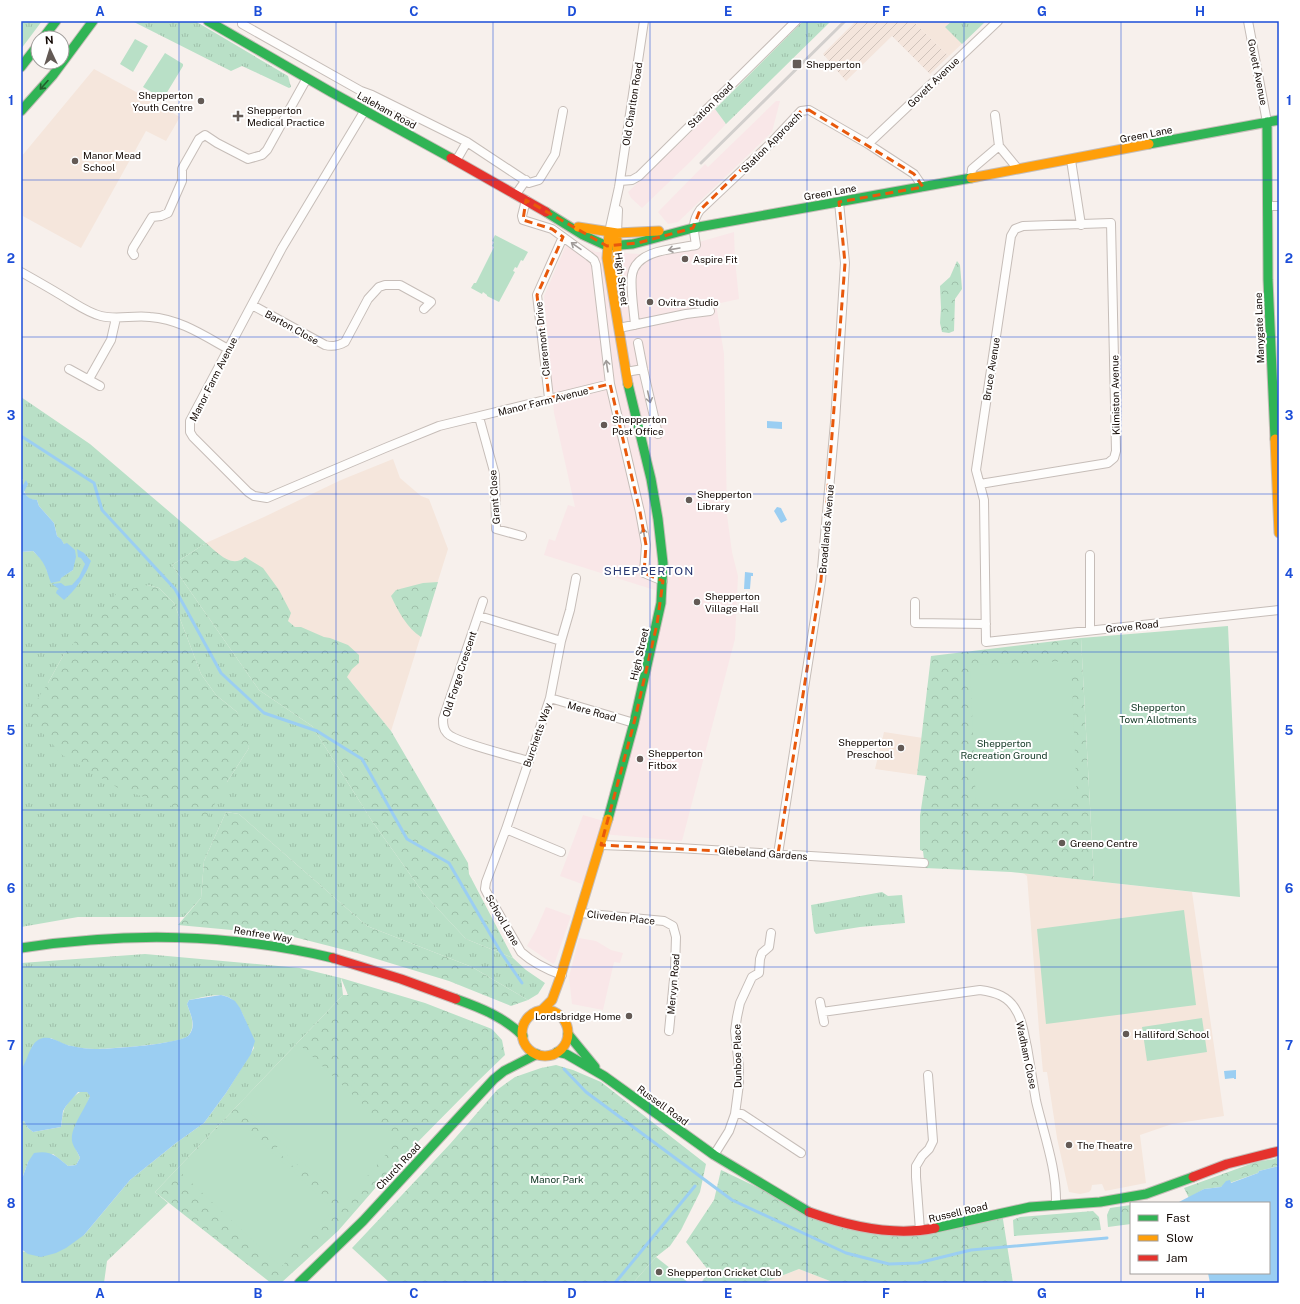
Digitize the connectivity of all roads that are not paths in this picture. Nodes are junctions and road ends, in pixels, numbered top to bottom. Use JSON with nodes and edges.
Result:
{"nodes":[{"id":1,"x":56,"y":21,"type":"edge"},
{"id":2,"x":93,"y":21,"type":"edge"},
{"id":3,"x":208,"y":21,"type":"edge"},
{"id":4,"x":644,"y":21,"type":"edge"},
{"id":5,"x":796,"y":21,"type":"edge"},
{"id":6,"x":998,"y":21,"type":"edge"},
{"id":7,"x":1248,"y":21,"type":"edge"},
{"id":8,"x":242,"y":24,"type":"dead end"},
{"id":9,"x":49,"y":30,"type":"edge"},
{"id":10,"x":30,"y":55,"type":"edge"},
{"id":11,"x":21,"y":67,"type":"edge"},
{"id":12,"x":307,"y":78,"type":"junction"},
{"id":13,"x":365,"y":110,"type":"junction"},
{"id":14,"x":21,"y":111,"type":"edge"},
{"id":15,"x":563,"y":111,"type":"dead end"},
{"id":16,"x":995,"y":114,"type":"dead end"},
{"id":17,"x":1279,"y":120,"type":"edge"},
{"id":18,"x":1267,"y":122,"type":"junction"},
{"id":19,"x":467,"y":142,"type":"junction"},
{"id":20,"x":868,"y":144,"type":"junction"},
{"id":21,"x":999,"y":146,"type":"junction"},
{"id":22,"x":1071,"y":160,"type":"junction"},
{"id":23,"x":456,"y":161,"type":"junction"},
{"id":24,"x":1018,"y":169,"type":"junction"},
{"id":25,"x":971,"y":178,"type":"junction"},
{"id":26,"x":526,"y":180,"type":"junction"},
{"id":27,"x":620,"y":184,"type":"junction"},
{"id":28,"x":923,"y":187,"type":"junction"},
{"id":29,"x":516,"y":194,"type":"junction"},
{"id":30,"x":526,"y":200,"type":"junction"},
{"id":31,"x":839,"y":202,"type":"junction"},
{"id":32,"x":1268,"y":206,"type":"junction"},
{"id":33,"x":1279,"y":206,"type":"edge"},
{"id":34,"x":556,"y":218,"type":"junction"},
{"id":35,"x":1082,"y":224,"type":"junction"},
{"id":36,"x":693,"y":228,"type":"junction"},
{"id":37,"x":613,"y":233,"type":"junction"},
{"id":38,"x":563,"y":237,"type":"junction"},
{"id":39,"x":607,"y":246,"type":"junction"},
{"id":40,"x":617,"y":246,"type":"junction"},
{"id":41,"x":134,"y":255,"type":"dead end"},
{"id":42,"x":21,"y":272,"type":"edge"},
{"id":43,"x":252,"y":305,"type":"junction"},
{"id":44,"x":424,"y":309,"type":"dead end"},
{"id":45,"x":710,"y":311,"type":"dead end"},
{"id":46,"x":116,"y":318,"type":"junction"},
{"id":47,"x":635,"y":325,"type":"junction"},
{"id":48,"x":619,"y":328,"type":"junction"},
{"id":49,"x":638,"y":342,"type":"dead end"},
{"id":50,"x":228,"y":349,"type":"junction"},
{"id":51,"x":643,"y":369,"type":"junction"},
{"id":52,"x":69,"y":370,"type":"dead end"},
{"id":53,"x":626,"y":372,"type":"junction"},
{"id":54,"x":89,"y":380,"type":"junction"},
{"id":55,"x":610,"y":384,"type":"junction"},
{"id":56,"x":100,"y":386,"type":"dead end"},
{"id":57,"x":549,"y":398,"type":"junction"},
{"id":58,"x":479,"y":417,"type":"junction"},
{"id":59,"x":656,"y":426,"type":"junction"},
{"id":60,"x":638,"y":430,"type":"junction"},
{"id":61,"x":658,"y":434,"type":"dead end"},
{"id":62,"x":980,"y":484,"type":"junction"},
{"id":63,"x":1279,"y":533,"type":"edge"},
{"id":64,"x":522,"y":536,"type":"dead end"},
{"id":65,"x":1090,"y":555,"type":"dead end"},
{"id":66,"x":576,"y":578,"type":"dead end"},
{"id":67,"x":663,"y":581,"type":"junction"},
{"id":68,"x":483,"y":601,"type":"dead end"},
{"id":69,"x":915,"y":602,"type":"dead end"},
{"id":70,"x":1279,"y":610,"type":"edge"},
{"id":71,"x":478,"y":616,"type":"junction"},
{"id":72,"x":986,"y":624,"type":"junction"},
{"id":73,"x":1090,"y":630,"type":"junction"},
{"id":74,"x":561,"y":641,"type":"junction"},
{"id":75,"x":986,"y":642,"type":"joint"},
{"id":76,"x":550,"y":698,"type":"junction"},
{"id":77,"x":634,"y":723,"type":"junction"},
{"id":78,"x":529,"y":761,"type":"junction"},
{"id":79,"x":506,"y":829,"type":"junction"},
{"id":80,"x":601,"y":845,"type":"junction"},
{"id":81,"x":561,"y":852,"type":"dead end"},
{"id":82,"x":778,"y":854,"type":"junction"},
{"id":83,"x":924,"y":863,"type":"dead end"},
{"id":84,"x":485,"y":888,"type":"joint"},
{"id":85,"x":580,"y":913,"type":"junction"},
{"id":86,"x":771,"y":933,"type":"dead end"},
{"id":87,"x":676,"y":937,"type":"joint"},
{"id":88,"x":21,"y":948,"type":"edge"},
{"id":89,"x":561,"y":976,"type":"junction"},
{"id":90,"x":820,"y":1002,"type":"dead end"},
{"id":91,"x":542,"y":1010,"type":"junction"},
{"id":92,"x":822,"y":1012,"type":"junction"},
{"id":93,"x":492,"y":1014,"type":"junction"},
{"id":94,"x":562,"y":1016,"type":"junction"},
{"id":95,"x":528,"y":1018,"type":"junction"},
{"id":96,"x":824,"y":1022,"type":"dead end"},
{"id":97,"x":669,"y":1031,"type":"dead end"},
{"id":98,"x":568,"y":1034,"type":"junction"},
{"id":99,"x":524,"y":1040,"type":"junction"},
{"id":100,"x":557,"y":1052,"type":"junction"},
{"id":101,"x":537,"y":1054,"type":"junction"},
{"id":102,"x":514,"y":1065,"type":"junction"},
{"id":103,"x":928,"y":1074,"type":"dead end"},
{"id":104,"x":604,"y":1076,"type":"junction"},
{"id":105,"x":735,"y":1114,"type":"junction"},
{"id":106,"x":1279,"y":1151,"type":"edge"},
{"id":107,"x":801,"y":1153,"type":"dead end"},
{"id":108,"x":714,"y":1155,"type":"junction"},
{"id":109,"x":1056,"y":1205,"type":"junction"},
{"id":110,"x":920,"y":1230,"type":"junction"},
{"id":111,"x":298,"y":1283,"type":"edge"}],
"edges":[{"from":1,"to":9,"type":"main road"},
{"from":2,"to":14,"type":"main road","one_way":true},
{"from":3,"to":12,"type":"main road","name":"Laleham Road"},
{"from":4,"to":27,"type":"street","name":"Old Charlton Road"},
{"from":5,"to":27,"type":"street","name":"Station Road"},
{"from":6,"to":20,"type":"street","name":"Govett Avenue"},
{"from":7,"to":18,"type":"street","name":"Govett Avenue"},
{"from":8,"to":19,"type":"street"},
{"from":10,"to":11,"type":"main road"},
{"from":12,"to":13,"type":"main road","name":"Laleham Road"},
{"from":12,"to":41,"type":"street"},
{"from":13,"to":23,"type":"main road","name":"Laleham Road"},
{"from":13,"to":43,"type":"street","name":"Manor Farm Avenue"},
{"from":15,"to":26,"type":"street"},
{"from":16,"to":21,"type":"street"},
{"from":17,"to":18,"type":"main road","name":"Green Lane"},
{"from":18,"to":22,"type":"main road","name":"Green Lane"},
{"from":18,"to":32,"type":"main road","name":"Manygate Lane"},
{"from":19,"to":23,"type":"street"},
{"from":19,"to":26,"type":"street"},
{"from":20,"to":28,"type":"street","name":"Station Approach"},
{"from":20,"to":36,"type":"street","name":"Station Approach"},
{"from":21,"to":24,"type":"street"},
{"from":21,"to":25,"type":"street"},
{"from":22,"to":24,"type":"main road","name":"Green Lane"},
{"from":22,"to":35,"type":"street"},
{"from":23,"to":29,"type":"main road","name":"Laleham Road"},
{"from":24,"to":25,"type":"main road","name":"Green Lane"},
{"from":25,"to":28,"type":"main road","name":"Green Lane"},
{"from":26,"to":29,"type":"street"},
{"from":27,"to":37,"type":"street","name":"Old Charlton Road"},
{"from":28,"to":31,"type":"main road","name":"Green Lane"},
{"from":29,"to":30,"type":"main road","name":"Laleham Road"},
{"from":30,"to":34,"type":"main road","name":"Laleham Road"},
{"from":30,"to":38,"type":"street"},
{"from":31,"to":36,"type":"main road","name":"Green Lane"},
{"from":31,"to":82,"type":"street","name":"Broadlands Avenue"},
{"from":32,"to":33,"type":"street"},
{"from":32,"to":63,"type":"main road","name":"Manygate Lane"},
{"from":34,"to":37,"type":"main road","name":"Laleham Road"},
{"from":34,"to":39,"type":"main road","name":"Laleham Road"},
{"from":35,"to":62,"type":"street","name":"Bruce Avenue"},
{"from":35,"to":62,"type":"street","name":"Kilmiston Avenue"},
{"from":36,"to":37,"type":"main road","name":"Green Lane"},
{"from":36,"to":40,"type":"main road","name":"Green Lane"},
{"from":36,"to":47,"type":"street","one_way":true},
{"from":37,"to":39,"type":"main road","name":"High Street"},
{"from":37,"to":40,"type":"main road","name":"High Street"},
{"from":55,"to":38,"type":"street","one_way":true},
{"from":38,"to":57,"type":"street","name":"Claremont Drive"},
{"from":39,"to":40,"type":"main road","name":"Laleham Road"},
{"from":39,"to":48,"type":"main road","name":"High Street"},
{"from":40,"to":48,"type":"main road","name":"High Street"},
{"from":42,"to":46,"type":"street"},
{"from":43,"to":44,"type":"street","name":"Barton Close"},
{"from":43,"to":50,"type":"street","name":"Manor Farm Avenue"},
{"from":45,"to":47,"type":"street"},
{"from":46,"to":50,"type":"street"},
{"from":46,"to":54,"type":"street"},
{"from":47,"to":48,"type":"street"},
{"from":48,"to":53,"type":"main road","name":"High Street"},
{"from":49,"to":51,"type":"street"},
{"from":50,"to":58,"type":"street","name":"Manor Farm Avenue"},
{"from":51,"to":53,"type":"street"},
{"from":51,"to":59,"type":"street","one_way":true},
{"from":52,"to":54,"type":"street"},
{"from":53,"to":60,"type":"main road","name":"High Street"},
{"from":54,"to":56,"type":"street"},
{"from":55,"to":57,"type":"street","name":"Manor Farm Avenue"},
{"from":67,"to":55,"type":"street","one_way":true},
{"from":57,"to":58,"type":"street","name":"Manor Farm Avenue"},
{"from":58,"to":64,"type":"street","name":"Grant Close"},
{"from":59,"to":60,"type":"street"},
{"from":59,"to":61,"type":"street"},
{"from":60,"to":67,"type":"main road","name":"High Street"},
{"from":62,"to":72,"type":"street","name":"Bruce Avenue"},
{"from":65,"to":73,"type":"street"},
{"from":66,"to":74,"type":"street","name":"Burchetts Way"},
{"from":67,"to":77,"type":"main road","name":"High Street"},
{"from":68,"to":71,"type":"street","name":"Old Forge Crescent"},
{"from":69,"to":72,"type":"street"},
{"from":70,"to":73,"type":"street","name":"Grove Road"},
{"from":71,"to":74,"type":"street"},
{"from":71,"to":78,"type":"street","name":"Old Forge Crescent"},
{"from":72,"to":75,"type":"street","name":"Bruce Avenue"},
{"from":73,"to":75,"type":"street","name":"Grove Road"},
{"from":74,"to":76,"type":"street","name":"Burchetts Way"},
{"from":76,"to":77,"type":"street","name":"Mere Road"},
{"from":76,"to":78,"type":"street","name":"Burchetts Way"},
{"from":77,"to":80,"type":"main road","name":"High Street"},
{"from":78,"to":79,"type":"street","name":"Burchetts Way"},
{"from":79,"to":81,"type":"street"},
{"from":79,"to":84,"type":"street","name":"Burchetts Way"},
{"from":80,"to":82,"type":"street","name":"Glebeland Gardens"},
{"from":80,"to":85,"type":"main road","name":"High Street"},
{"from":82,"to":83,"type":"street","name":"Glebeland Gardens"},
{"from":84,"to":89,"type":"street","name":"School Lane"},
{"from":85,"to":87,"type":"street","name":"Cliveden Place"},
{"from":85,"to":89,"type":"main road","name":"High Street"},
{"from":86,"to":105,"type":"street","name":"Dunboe Place"},
{"from":87,"to":97,"type":"street","name":"Mervyn Road"},
{"from":88,"to":93,"type":"main road","name":"Renfree Way"},
{"from":89,"to":91,"type":"main road","name":"High Street"},
{"from":89,"to":94,"type":"main road","name":"High Street"},
{"from":90,"to":92,"type":"street"},
{"from":91,"to":94,"type":"main road"},
{"from":91,"to":95,"type":"main road"},
{"from":92,"to":96,"type":"street"},
{"from":92,"to":109,"type":"street","name":"Wadham Close"},
{"from":93,"to":95,"type":"main road","name":"Renfree Way"},
{"from":93,"to":99,"type":"main road","name":"Renfree Way"},
{"from":94,"to":98,"type":"main road"},
{"from":95,"to":99,"type":"main road"},
{"from":98,"to":100,"type":"main road"},
{"from":98,"to":104,"type":"main road","name":"Russell Road"},
{"from":99,"to":101,"type":"main road"},
{"from":99,"to":102,"type":"main road","name":"Church Road"},
{"from":100,"to":101,"type":"main road"},
{"from":100,"to":104,"type":"main road","name":"Russell Road"},
{"from":101,"to":102,"type":"main road","name":"Church Road"},
{"from":102,"to":111,"type":"main road","name":"Church Road"},
{"from":103,"to":110,"type":"street"},
{"from":104,"to":108,"type":"main road","name":"Russell Road"},
{"from":105,"to":107,"type":"street"},
{"from":105,"to":108,"type":"street","name":"Dunboe Place"},
{"from":106,"to":109,"type":"main road","name":"Russell Road"},
{"from":108,"to":110,"type":"main road","name":"Russell Road"},
{"from":109,"to":110,"type":"main road","name":"Russell Road"}]}
